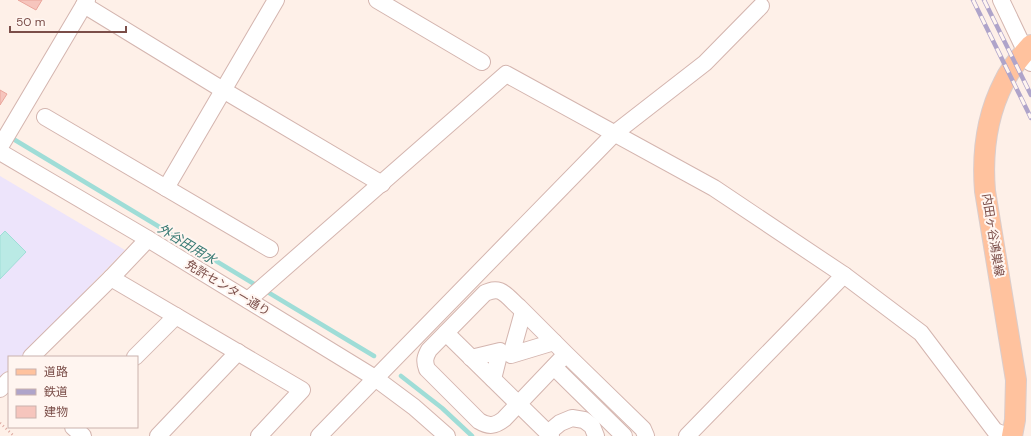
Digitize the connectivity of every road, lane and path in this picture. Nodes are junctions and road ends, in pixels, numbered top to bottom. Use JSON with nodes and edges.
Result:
{"nodes":[{"id":1,"x":276,"y":0,"type":"edge"},
{"id":2,"x":377,"y":0,"type":"edge"},
{"id":3,"x":1001,"y":0,"type":"edge"},
{"id":4,"x":85,"y":2,"type":"edge"},
{"id":5,"x":761,"y":6,"type":"dead end"},
{"id":6,"x":1029,"y":53,"type":"edge"},
{"id":7,"x":482,"y":62,"type":"dead end"},
{"id":8,"x":223,"y":90,"type":"junction"},
{"id":9,"x":45,"y":117,"type":"dead end"},
{"id":10,"x":616,"y":133,"type":"junction"},
{"id":11,"x":0,"y":147,"type":"edge"},
{"id":12,"x":0,"y":152,"type":"edge"},
{"id":13,"x":382,"y":184,"type":"junction"},
{"id":14,"x":166,"y":188,"type":"junction"},
{"id":15,"x":148,"y":239,"type":"junction"},
{"id":16,"x":270,"y":249,"type":"dead end"},
{"id":17,"x":844,"y":275,"type":"junction"},
{"id":18,"x":111,"y":278,"type":"junction"},
{"id":19,"x":248,"y":300,"type":"junction"},
{"id":20,"x":523,"y":312,"type":"junction"},
{"id":21,"x":176,"y":316,"type":"junction"},
{"id":22,"x":446,"y":332,"type":"junction"},
{"id":23,"x":554,"y":342,"type":"junction"},
{"id":24,"x":238,"y":352,"type":"junction"},
{"id":25,"x":566,"y":354,"type":"junction"},
{"id":26,"x":32,"y":356,"type":"edge"},
{"id":27,"x":136,"y":356,"type":"edge"},
{"id":28,"x":471,"y":358,"type":"junction"},
{"id":29,"x":554,"y":367,"type":"junction"},
{"id":30,"x":376,"y":378,"type":"junction"},
{"id":31,"x":493,"y":379,"type":"junction"},
{"id":32,"x":8,"y":381,"type":"edge"},
{"id":33,"x":0,"y":389,"type":"edge"},
{"id":34,"x":518,"y":404,"type":"junction"},
{"id":35,"x":0,"y":423,"type":"edge"},
{"id":36,"x":74,"y":428,"type":"edge"},
{"id":37,"x":263,"y":435,"type":"edge"},
{"id":38,"x":322,"y":435,"type":"edge"},
{"id":39,"x":550,"y":435,"type":"edge"},
{"id":40,"x":14,"y":436,"type":"edge"},
{"id":41,"x":83,"y":436,"type":"edge"},
{"id":42,"x":158,"y":436,"type":"edge"},
{"id":43,"x":447,"y":436,"type":"edge"},
{"id":44,"x":596,"y":436,"type":"edge"},
{"id":45,"x":624,"y":436,"type":"edge"},
{"id":46,"x":646,"y":436,"type":"edge"},
{"id":47,"x":688,"y":436,"type":"edge"},
{"id":48,"x":1008,"y":436,"type":"edge"},
{"id":49,"x":1012,"y":436,"type":"edge"}],
"edges":[{"from":1,"to":8,"type":"street"},
{"from":2,"to":7,"type":"street"},
{"from":3,"to":6,"type":"street"},
{"from":4,"to":8,"type":"street"},
{"from":4,"to":11,"type":"street"},
{"from":5,"to":10,"type":"street"},
{"from":6,"to":49,"type":"main road","name":"内田ヶ谷鴻巣線"},
{"from":8,"to":13,"type":"street"},
{"from":8,"to":14,"type":"street"},
{"from":9,"to":14,"type":"street"},
{"from":10,"to":13,"type":"street"},
{"from":10,"to":17,"type":"street"},
{"from":10,"to":30,"type":"street"},
{"from":12,"to":15,"type":"street","name":"免許センター通り"},
{"from":13,"to":19,"type":"street"},
{"from":14,"to":16,"type":"street"},
{"from":15,"to":18,"type":"street"},
{"from":15,"to":19,"type":"street","name":"免許センター通り"},
{"from":17,"to":47,"type":"street"},
{"from":17,"to":48,"type":"street"},
{"from":18,"to":21,"type":"street"},
{"from":18,"to":26,"type":"street"},
{"from":19,"to":30,"type":"street","name":"免許センター通り"},
{"from":20,"to":22,"type":"street"},
{"from":20,"to":23,"type":"street"},
{"from":20,"to":23,"type":"street"},
{"from":21,"to":24,"type":"street"},
{"from":21,"to":27,"type":"street"},
{"from":22,"to":28,"type":"street"},
{"from":22,"to":34,"type":"street"},
{"from":23,"to":25,"type":"street"},
{"from":24,"to":37,"type":"street"},
{"from":24,"to":42,"type":"street"},
{"from":25,"to":29,"type":"street"},
{"from":25,"to":46,"type":"street"},
{"from":28,"to":31,"type":"street"},
{"from":28,"to":31,"type":"street"},
{"from":29,"to":34,"type":"street"},
{"from":29,"to":45,"type":"street"},
{"from":30,"to":38,"type":"street"},
{"from":30,"to":43,"type":"street","name":"免許センター通り"},
{"from":31,"to":34,"type":"street"},
{"from":32,"to":33,"type":"street"},
{"from":34,"to":39,"type":"street"},
{"from":35,"to":40,"type":"path"},
{"from":36,"to":41,"type":"street"},
{"from":39,"to":44,"type":"street"}]}
